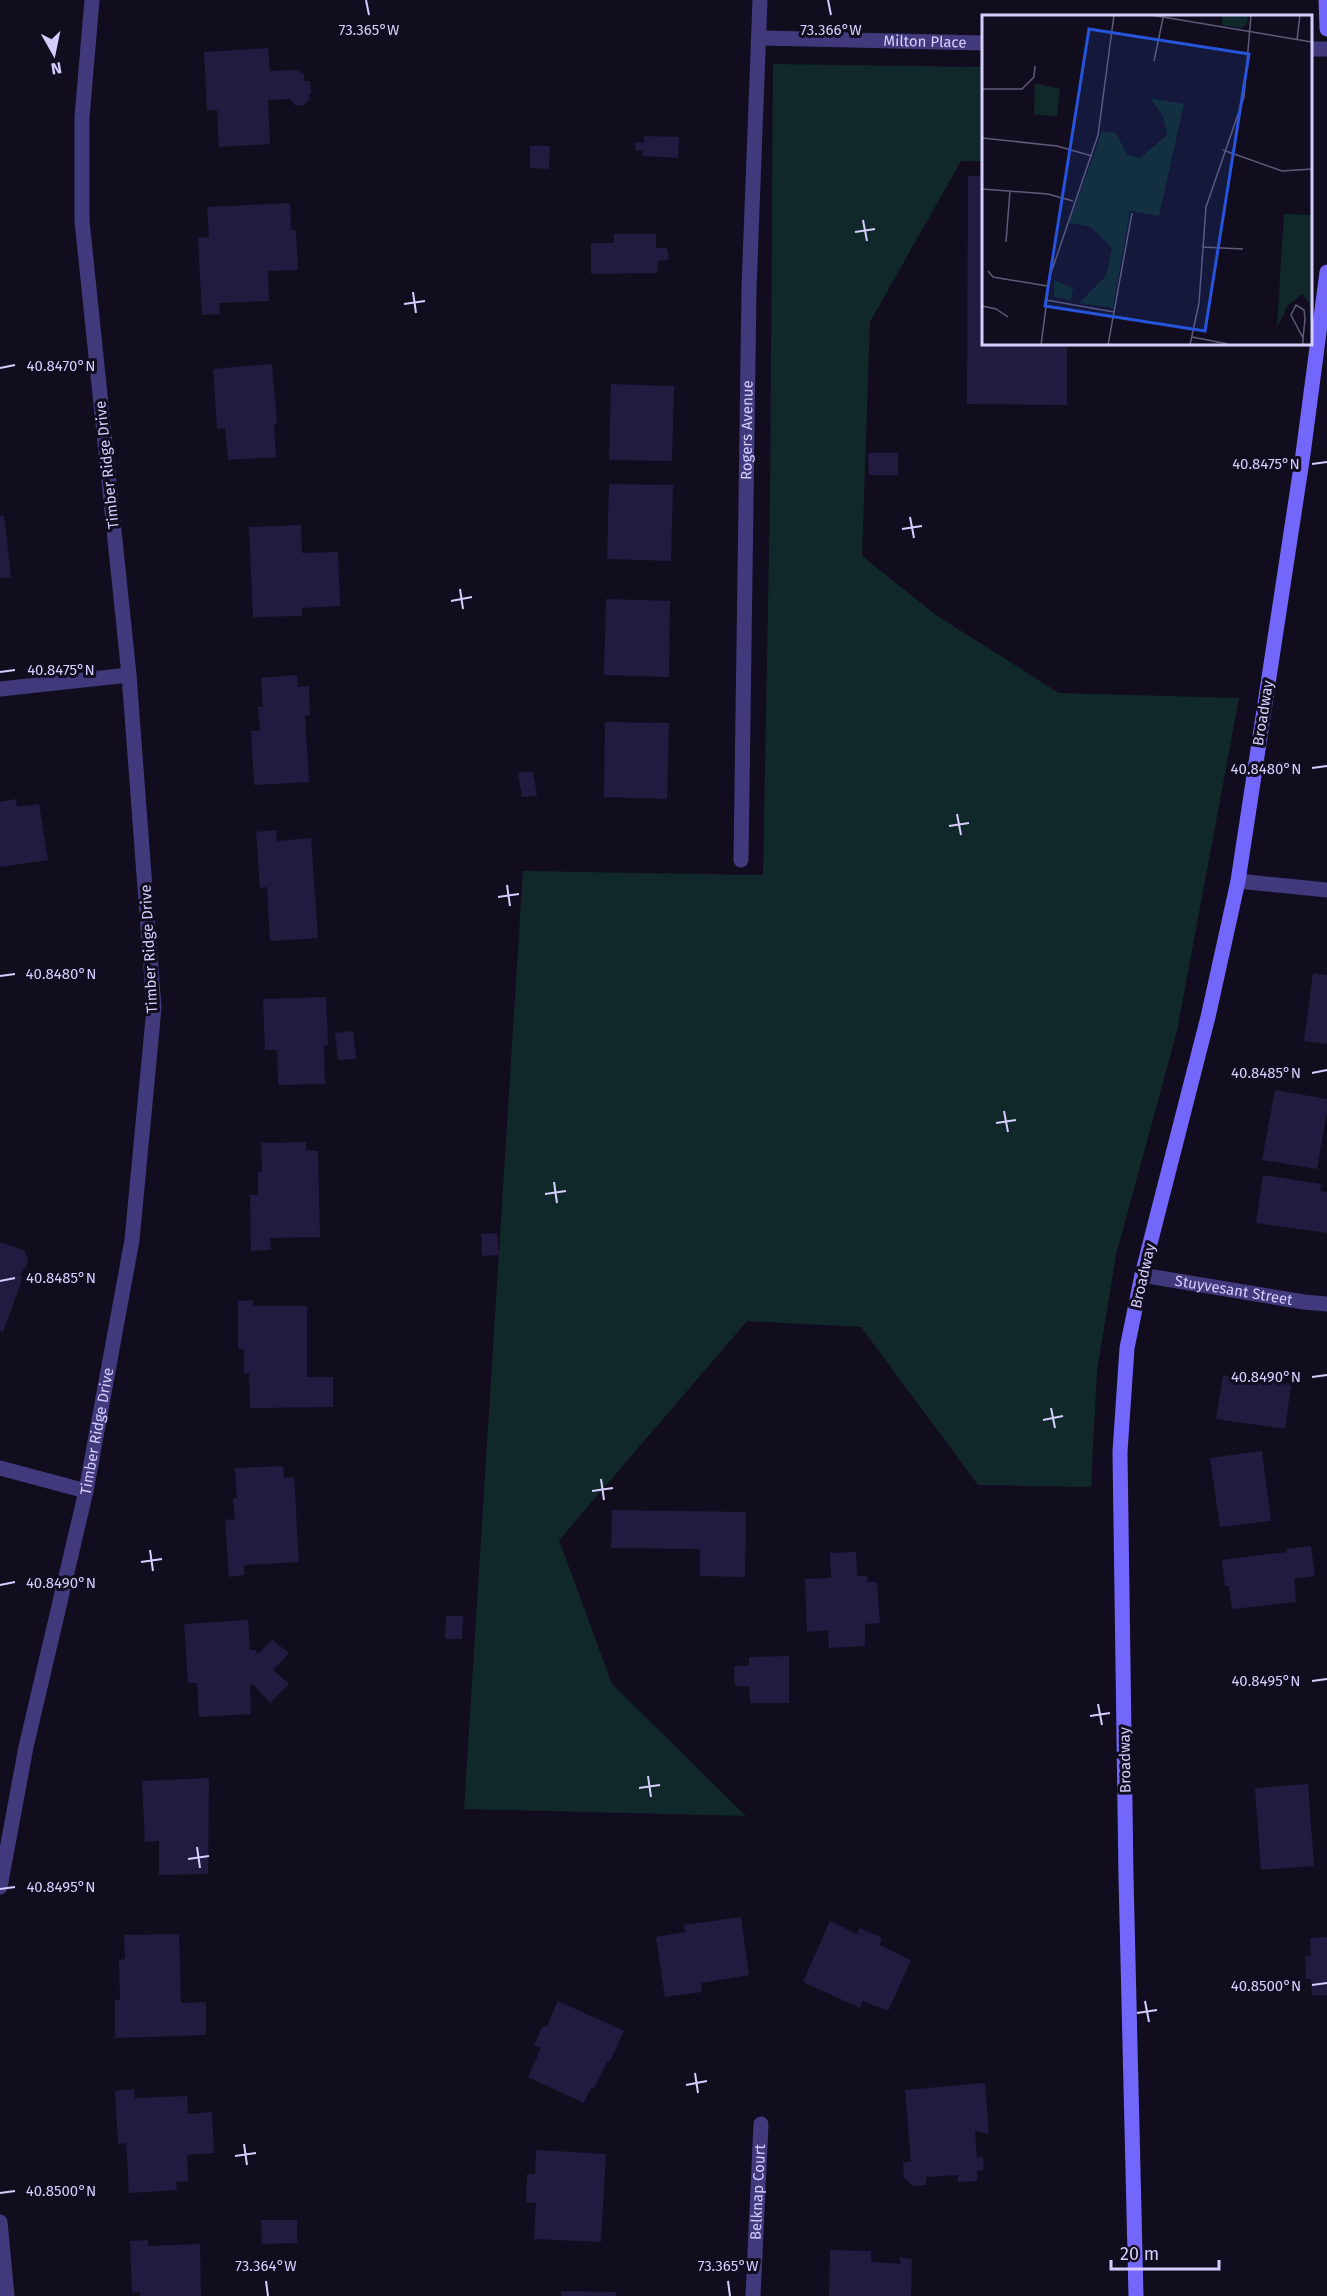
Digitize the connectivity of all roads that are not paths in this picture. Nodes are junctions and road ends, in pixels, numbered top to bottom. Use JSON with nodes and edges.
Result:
{"nodes":[{"id":1,"x":92,"y":0,"type":"edge"},
{"id":2,"x":760,"y":0,"type":"edge"},
{"id":3,"x":1326,"y":0,"type":"edge"},
{"id":4,"x":1327,"y":29,"type":"edge"},
{"id":5,"x":759,"y":38,"type":"junction"},
{"id":6,"x":982,"y":43,"type":"edge"},
{"id":7,"x":1327,"y":272,"type":"edge"},
{"id":8,"x":129,"y":675,"type":"junction"},
{"id":9,"x":0,"y":689,"type":"edge"},
{"id":10,"x":741,"y":860,"type":"dead end"},
{"id":11,"x":1238,"y":881,"type":"junction"},
{"id":12,"x":1327,"y":890,"type":"edge"},
{"id":13,"x":1142,"y":1275,"type":"junction"},
{"id":14,"x":1327,"y":1304,"type":"edge"},
{"id":15,"x":0,"y":1468,"type":"edge"},
{"id":16,"x":86,"y":1491,"type":"junction"},
{"id":17,"x":0,"y":1887,"type":"edge"},
{"id":18,"x":761,"y":2124,"type":"dead end"},
{"id":19,"x":0,"y":2222,"type":"edge"},
{"id":20,"x":7,"y":2296,"type":"edge"},
{"id":21,"x":753,"y":2296,"type":"edge"},
{"id":22,"x":1136,"y":2296,"type":"edge"}],
"edges":[{"from":1,"to":8,"type":"street","name":"Timber Ridge Drive"},
{"from":2,"to":5,"type":"street","name":"Rogers Avenue"},
{"from":3,"to":4,"type":"main road"},
{"from":5,"to":6,"type":"street","name":"Milton Place"},
{"from":5,"to":10,"type":"street","name":"Rogers Avenue"},
{"from":7,"to":11,"type":"main road","name":"Broadway"},
{"from":8,"to":9,"type":"street"},
{"from":8,"to":16,"type":"street","name":"Timber Ridge Drive"},
{"from":11,"to":12,"type":"street"},
{"from":11,"to":13,"type":"main road","name":"Broadway"},
{"from":13,"to":14,"type":"street","name":"Stuyvesant Street"},
{"from":13,"to":22,"type":"main road","name":"Broadway"},
{"from":15,"to":16,"type":"street"},
{"from":16,"to":17,"type":"street","name":"Timber Ridge Drive"},
{"from":18,"to":21,"type":"street","name":"Belknap Court"},
{"from":19,"to":20,"type":"street"}]}
